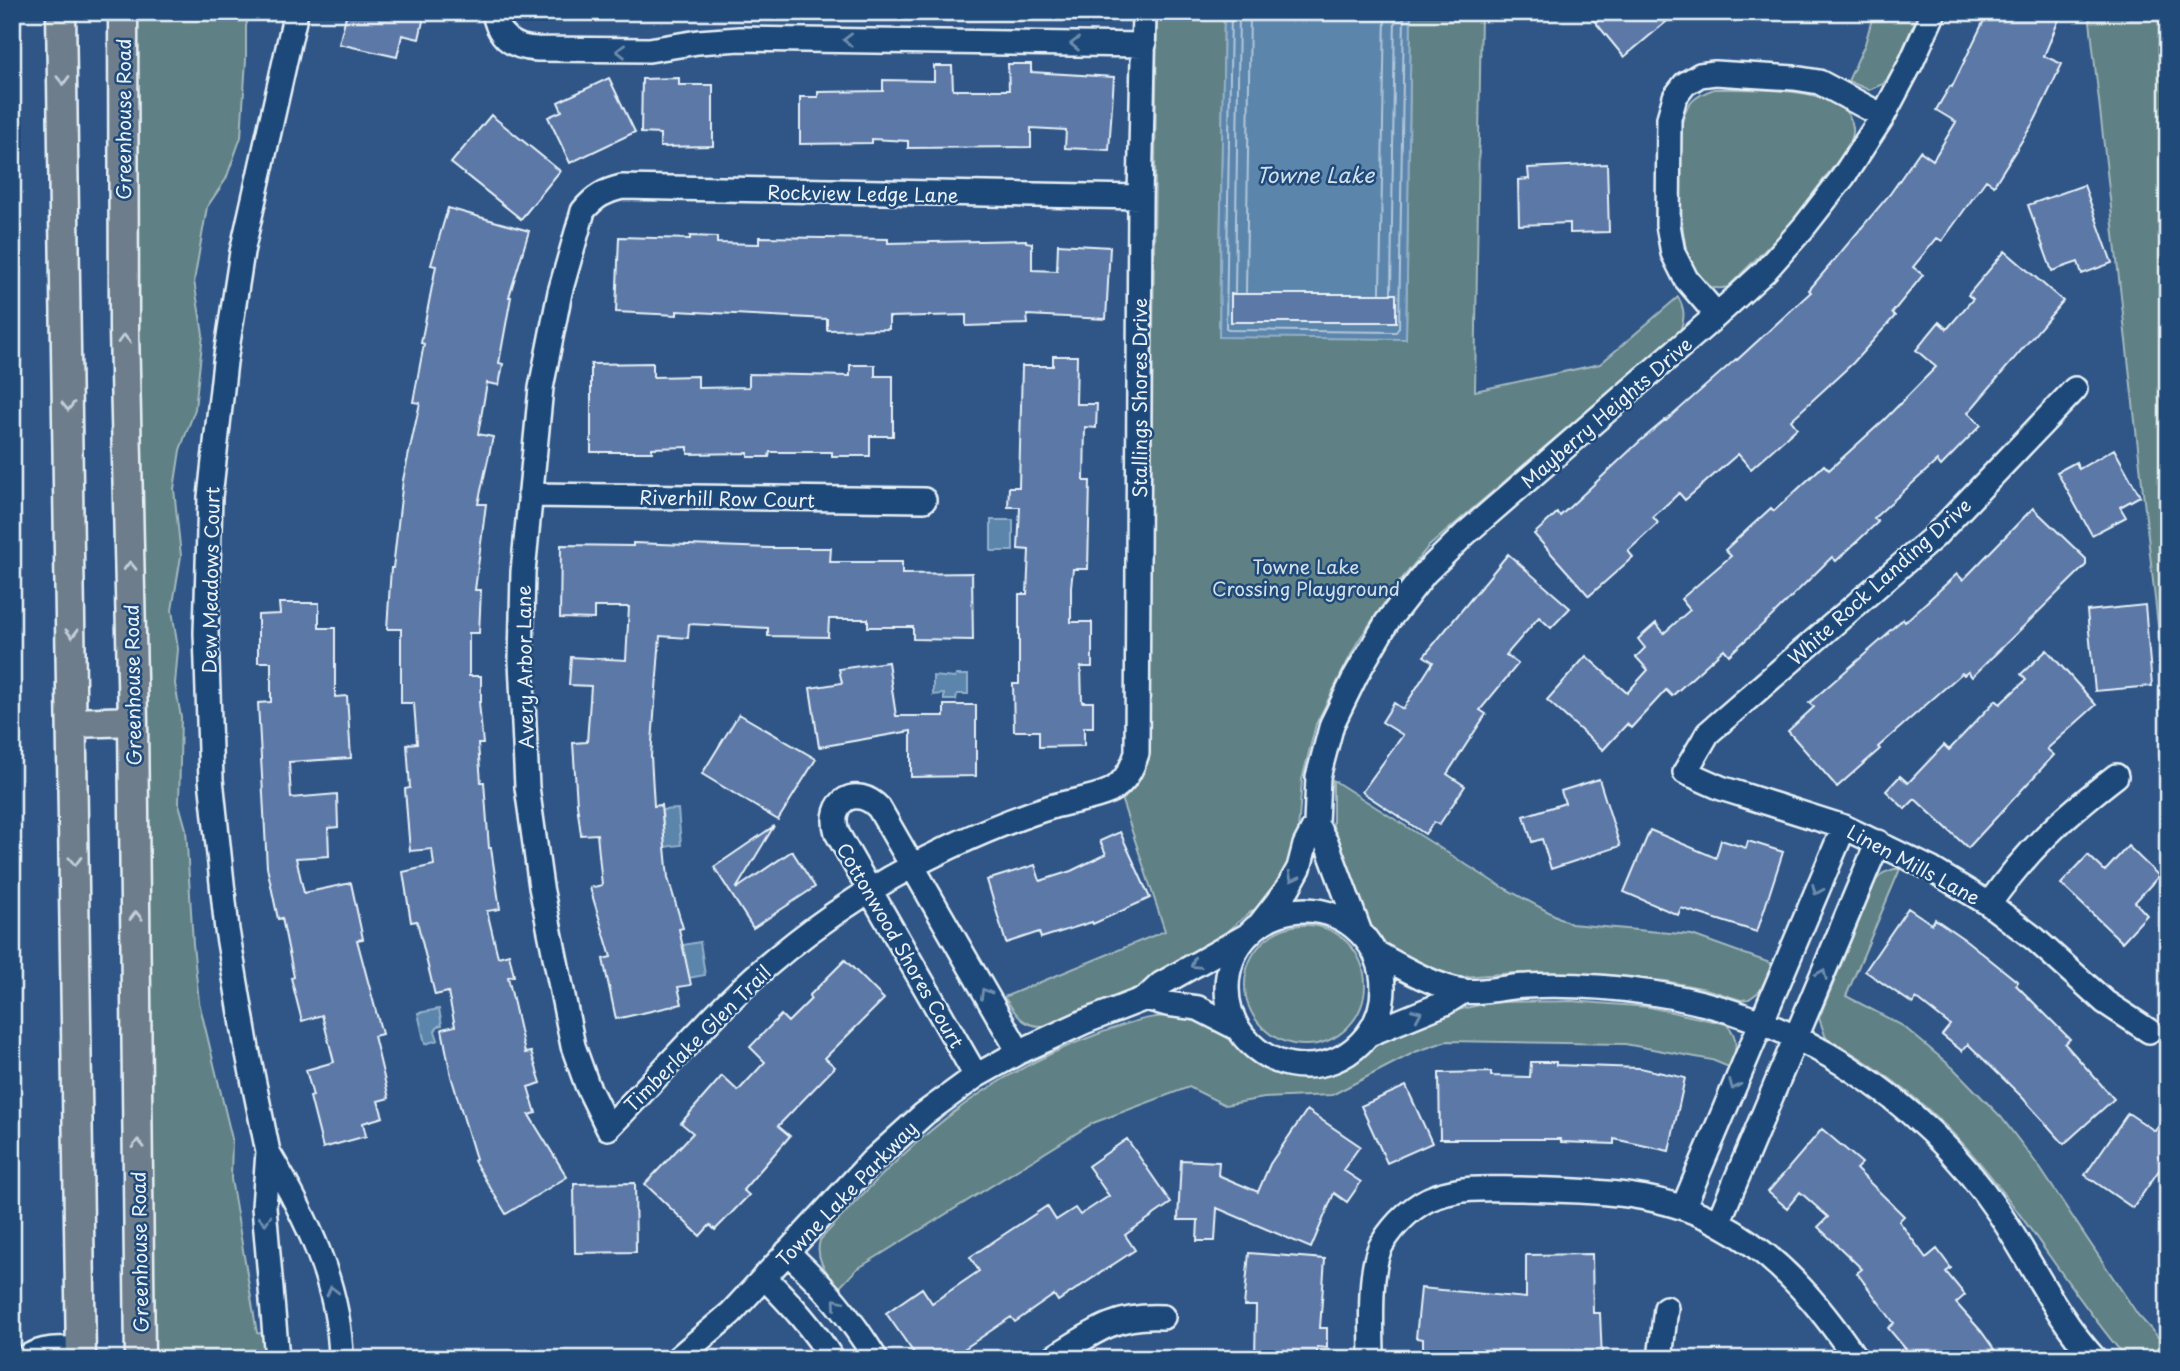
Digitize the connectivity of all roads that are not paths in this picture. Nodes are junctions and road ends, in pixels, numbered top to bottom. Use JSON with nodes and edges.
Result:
{"nodes":[{"id":1,"x":61,"y":12,"type":"edge"},
{"id":2,"x":123,"y":12,"type":"edge"},
{"id":3,"x":296,"y":12,"type":"edge"},
{"id":4,"x":494,"y":12,"type":"edge"},
{"id":5,"x":1144,"y":12,"type":"edge"},
{"id":6,"x":1934,"y":12,"type":"edge"},
{"id":7,"x":1144,"y":45,"type":"junction"},
{"id":8,"x":1883,"y":116,"type":"junction"},
{"id":9,"x":1140,"y":197,"type":"junction"},
{"id":10,"x":590,"y":202,"type":"joint"},
{"id":11,"x":1717,"y":315,"type":"junction"},
{"id":12,"x":2075,"y":389,"type":"dead end"},
{"id":13,"x":530,"y":495,"type":"junction"},
{"id":14,"x":923,"y":500,"type":"dead end"},
{"id":15,"x":133,"y":721,"type":"junction"},
{"id":16,"x":73,"y":723,"type":"junction"},
{"id":17,"x":1685,"y":772,"type":"joint"},
{"id":18,"x":2116,"y":776,"type":"dead end"},
{"id":19,"x":1123,"y":781,"type":"joint"},
{"id":20,"x":1316,"y":824,"type":"junction"},
{"id":21,"x":1844,"y":827,"type":"junction"},
{"id":22,"x":1878,"y":842,"type":"junction"},
{"id":23,"x":913,"y":867,"type":"junction"},
{"id":24,"x":871,"y":892,"type":"junction"},
{"id":25,"x":1989,"y":904,"type":"junction"},
{"id":26,"x":1254,"y":929,"type":"junction"},
{"id":27,"x":1359,"y":930,"type":"junction"},
{"id":28,"x":1376,"y":953,"type":"junction"},
{"id":29,"x":1464,"y":991,"type":"junction"},
{"id":30,"x":1146,"y":998,"type":"junction"},
{"id":31,"x":1761,"y":1022,"type":"junction"},
{"id":32,"x":1237,"y":1028,"type":"junction"},
{"id":33,"x":2149,"y":1031,"type":"dead end"},
{"id":34,"x":1369,"y":1034,"type":"junction"},
{"id":35,"x":1795,"y":1037,"type":"junction"},
{"id":36,"x":1019,"y":1052,"type":"junction"},
{"id":37,"x":976,"y":1076,"type":"junction"},
{"id":38,"x":608,"y":1128,"type":"joint"},
{"id":39,"x":268,"y":1152,"type":"junction"},
{"id":40,"x":1683,"y":1208,"type":"junction"},
{"id":41,"x":1718,"y":1223,"type":"junction"},
{"id":42,"x":787,"y":1252,"type":"junction"},
{"id":43,"x":764,"y":1278,"type":"junction"},
{"id":44,"x":1666,"y":1308,"type":"dead end"},
{"id":45,"x":1163,"y":1317,"type":"dead end"},
{"id":46,"x":81,"y":1354,"type":"edge"},
{"id":47,"x":2094,"y":1358,"type":"edge"},
{"id":48,"x":24,"y":1359,"type":"edge"},
{"id":49,"x":140,"y":1359,"type":"edge"},
{"id":50,"x":277,"y":1359,"type":"edge"},
{"id":51,"x":341,"y":1359,"type":"edge"},
{"id":52,"x":677,"y":1359,"type":"edge"},
{"id":53,"x":832,"y":1359,"type":"edge"},
{"id":54,"x":876,"y":1359,"type":"edge"},
{"id":55,"x":1051,"y":1359,"type":"edge"},
{"id":56,"x":1372,"y":1359,"type":"edge"},
{"id":57,"x":1660,"y":1359,"type":"edge"},
{"id":58,"x":1856,"y":1359,"type":"edge"}],
"edges":[{"from":1,"to":16,"type":"main road","one_way":true},
{"from":15,"to":2,"type":"main road","name":"Greenhouse Road","one_way":true},
{"from":3,"to":39,"type":"street","name":"Dew Meadows Court"},
{"from":7,"to":4,"type":"street","one_way":true},
{"from":5,"to":7,"type":"street","name":"Stallings Shores Drive"},
{"from":6,"to":8,"type":"street","name":"Mayberry Heights Drive"},
{"from":7,"to":9,"type":"street","name":"Stallings Shores Drive"},
{"from":8,"to":11,"type":"street","name":"Mayberry Heights Drive"},
{"from":8,"to":11,"type":"street"},
{"from":9,"to":10,"type":"street","name":"Rockview Ledge Lane"},
{"from":9,"to":19,"type":"street","name":"Stallings Shores Drive"},
{"from":10,"to":13,"type":"street","name":"Avery Arbor Lane"},
{"from":11,"to":20,"type":"street","name":"Mayberry Heights Drive"},
{"from":12,"to":17,"type":"street","name":"White Rock Landing Drive"},
{"from":13,"to":14,"type":"street","name":"Riverhill Row Court"},
{"from":13,"to":38,"type":"street","name":"Avery Arbor Lane"},
{"from":15,"to":16,"type":"main road"},
{"from":49,"to":15,"type":"main road","name":"Greenhouse Road","one_way":true},
{"from":16,"to":46,"type":"main road","one_way":true},
{"from":17,"to":21,"type":"street","name":"Linen Mills Lane"},
{"from":18,"to":25,"type":"street"},
{"from":19,"to":23,"type":"street","name":"Timberlake Glen Trail"},
{"from":20,"to":26,"type":"street","name":"Mayberry Heights Drive","one_way":true},
{"from":20,"to":27,"type":"street","name":"Mayberry Heights Drive"},
{"from":21,"to":22,"type":"street","name":"Linen Mills Lane"},
{"from":21,"to":31,"type":"street","one_way":true},
{"from":22,"to":25,"type":"street","name":"Linen Mills Lane"},
{"from":35,"to":22,"type":"street","one_way":true},
{"from":23,"to":24,"type":"street","name":"Timberlake Glen Trail"},
{"from":23,"to":24,"type":"street","name":"Cottonwood Shores Court"},
{"from":36,"to":23,"type":"street","name":"Cottonwood Shores Court","one_way":true},
{"from":24,"to":37,"type":"street","name":"Cottonwood Shores Court"},
{"from":24,"to":38,"type":"street","name":"Timberlake Glen Trail"},
{"from":25,"to":33,"type":"street","name":"Linen Mills Lane"},
{"from":26,"to":27,"type":"street"},
{"from":26,"to":30,"type":"street","name":"Towne Lake Parkway","one_way":true},
{"from":26,"to":32,"type":"street"},
{"from":27,"to":28,"type":"street"},
{"from":28,"to":29,"type":"street"},
{"from":28,"to":34,"type":"street"},
{"from":29,"to":31,"type":"street"},
{"from":34,"to":29,"type":"street","one_way":true},
{"from":30,"to":32,"type":"street"},
{"from":30,"to":36,"type":"street","name":"Towne Lake Parkway"},
{"from":31,"to":35,"type":"street"},
{"from":31,"to":40,"type":"street","one_way":true},
{"from":32,"to":34,"type":"street"},
{"from":35,"to":41,"type":"street"},
{"from":35,"to":47,"type":"street"},
{"from":36,"to":37,"type":"street","name":"Towne Lake Parkway"},
{"from":37,"to":42,"type":"street","name":"Towne Lake Parkway"},
{"from":39,"to":50,"type":"street","name":"Dew Meadows Court","one_way":true},
{"from":51,"to":39,"type":"street","name":"Dew Meadows Court","one_way":true},
{"from":40,"to":41,"type":"street"},
{"from":40,"to":56,"type":"street"},
{"from":41,"to":58,"type":"street"},
{"from":42,"to":43,"type":"street","name":"Towne Lake Parkway"},
{"from":54,"to":42,"type":"street","one_way":true},
{"from":43,"to":52,"type":"street","name":"Towne Lake Parkway"},
{"from":43,"to":53,"type":"street"},
{"from":44,"to":57,"type":"street"},
{"from":45,"to":55,"type":"street"},
{"from":46,"to":48,"type":"street"}]}
